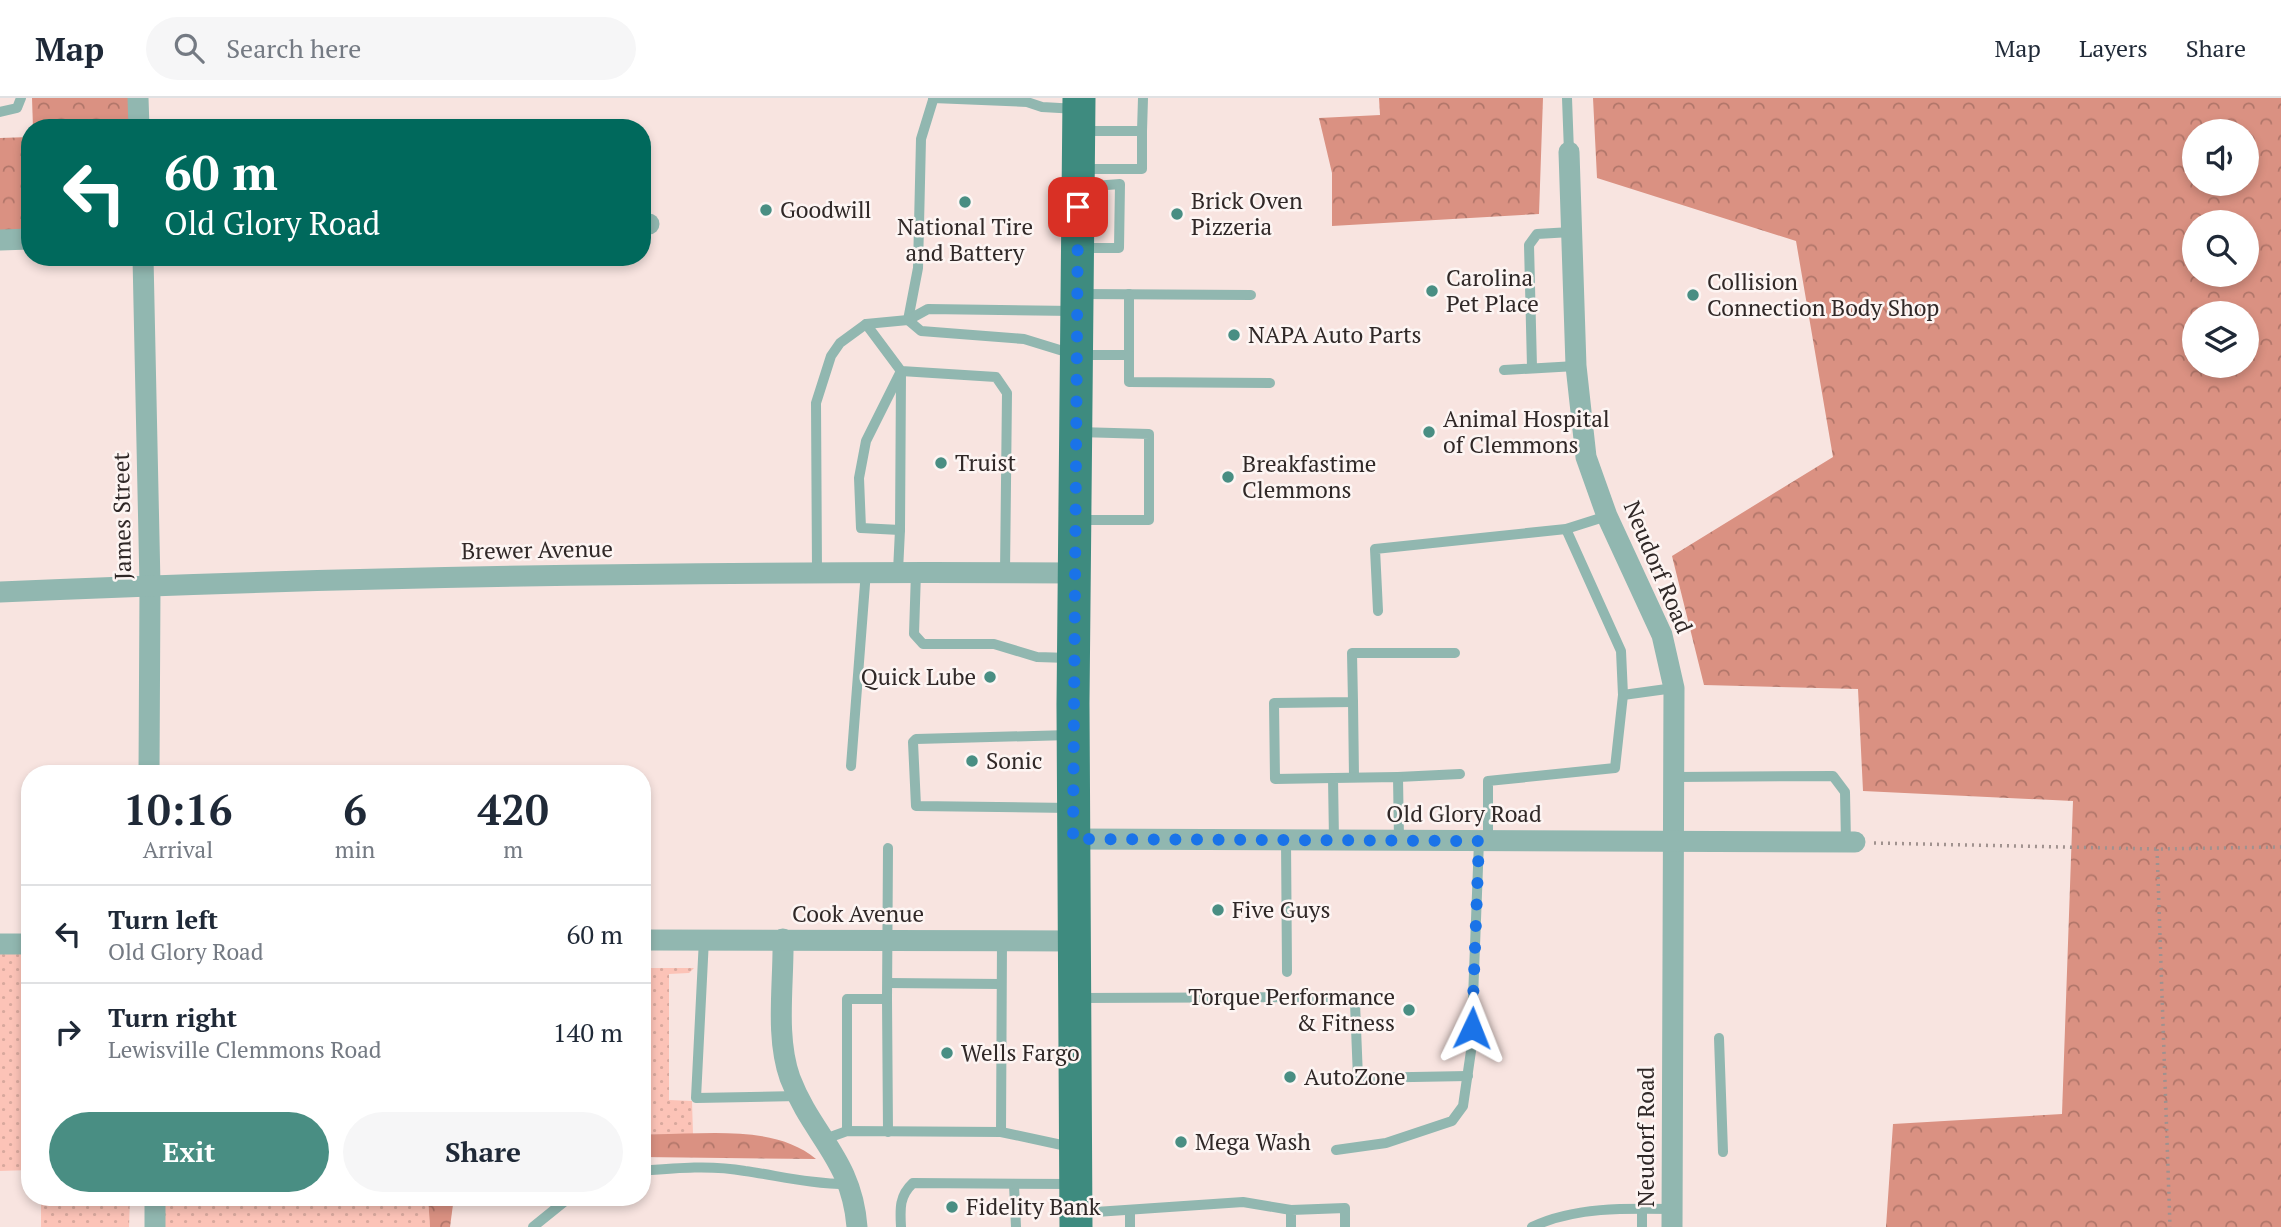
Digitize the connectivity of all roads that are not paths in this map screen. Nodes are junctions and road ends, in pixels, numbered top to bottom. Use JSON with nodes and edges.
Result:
{"nodes":[{"id":1,"x":21,"y":98,"type":"edge"},
{"id":2,"x":138,"y":98,"type":"edge"},
{"id":3,"x":1143,"y":98,"type":"edge"},
{"id":4,"x":1567,"y":98,"type":"edge"},
{"id":5,"x":933,"y":99,"type":"edge"},
{"id":6,"x":1079,"y":112,"type":"edge"},
{"id":7,"x":0,"y":113,"type":"edge"},
{"id":8,"x":139,"y":119,"type":"edge"},
{"id":9,"x":1142,"y":131,"type":"junction"},
{"id":10,"x":1569,"y":152,"type":"joint"},
{"id":11,"x":1078,"y":178,"type":"junction"},
{"id":12,"x":1571,"y":232,"type":"junction"},
{"id":13,"x":21,"y":239,"type":"edge"},
{"id":14,"x":0,"y":240,"type":"edge"},
{"id":15,"x":143,"y":266,"type":"edge"},
{"id":16,"x":1129,"y":294,"type":"junction"},
{"id":17,"x":1251,"y":295,"type":"dead end"},
{"id":18,"x":1077,"y":303,"type":"junction"},
{"id":19,"x":908,"y":320,"type":"junction"},
{"id":20,"x":866,"y":324,"type":"junction"},
{"id":21,"x":1076,"y":355,"type":"junction"},
{"id":22,"x":1129,"y":355,"type":"junction"},
{"id":23,"x":1576,"y":366,"type":"junction"},
{"id":24,"x":1532,"y":367,"type":"junction"},
{"id":25,"x":1504,"y":370,"type":"dead end"},
{"id":26,"x":901,"y":371,"type":"junction"},
{"id":27,"x":1270,"y":383,"type":"dead end"},
{"id":28,"x":1075,"y":432,"type":"junction"},
{"id":29,"x":1607,"y":516,"type":"junction"},
{"id":30,"x":1075,"y":520,"type":"junction"},
{"id":31,"x":900,"y":530,"type":"junction"},
{"id":32,"x":1566,"y":530,"type":"junction"},
{"id":33,"x":817,"y":571,"type":"junction"},
{"id":34,"x":866,"y":571,"type":"junction"},
{"id":35,"x":907,"y":571,"type":"junction"},
{"id":36,"x":1005,"y":573,"type":"junction"},
{"id":37,"x":1074,"y":573,"type":"junction"},
{"id":38,"x":150,"y":585,"type":"junction"},
{"id":39,"x":0,"y":592,"type":"edge"},
{"id":40,"x":1378,"y":611,"type":"dead end"},
{"id":41,"x":1455,"y":653,"type":"dead end"},
{"id":42,"x":1073,"y":658,"type":"junction"},
{"id":43,"x":1674,"y":688,"type":"junction"},
{"id":44,"x":1623,"y":695,"type":"junction"},
{"id":45,"x":1353,"y":702,"type":"junction"},
{"id":46,"x":1073,"y":735,"type":"junction"},
{"id":47,"x":149,"y":765,"type":"edge"},
{"id":48,"x":851,"y":766,"type":"dead end"},
{"id":49,"x":1460,"y":774,"type":"dead end"},
{"id":50,"x":1398,"y":776,"type":"junction"},
{"id":51,"x":1354,"y":777,"type":"junction"},
{"id":52,"x":1676,"y":777,"type":"junction"},
{"id":53,"x":1333,"y":778,"type":"junction"},
{"id":54,"x":1073,"y":824,"type":"junction"},
{"id":55,"x":1286,"y":840,"type":"junction"},
{"id":56,"x":1334,"y":840,"type":"junction"},
{"id":57,"x":1399,"y":840,"type":"junction"},
{"id":58,"x":1484,"y":841,"type":"junction"},
{"id":59,"x":1674,"y":841,"type":"junction"},
{"id":60,"x":1850,"y":842,"type":"joint"},
{"id":61,"x":888,"y":848,"type":"dead end"},
{"id":62,"x":704,"y":939,"type":"junction"},
{"id":63,"x":783,"y":939,"type":"junction"},
{"id":64,"x":651,"y":940,"type":"edge"},
{"id":65,"x":888,"y":940,"type":"junction"},
{"id":66,"x":1002,"y":941,"type":"junction"},
{"id":67,"x":1073,"y":941,"type":"junction"},
{"id":68,"x":0,"y":944,"type":"edge"},
{"id":69,"x":21,"y":944,"type":"edge"},
{"id":70,"x":1287,"y":972,"type":"dead end"},
{"id":71,"x":888,"y":983,"type":"junction"},
{"id":72,"x":1000,"y":984,"type":"junction"},
{"id":73,"x":1073,"y":998,"type":"junction"},
{"id":74,"x":887,"y":999,"type":"junction"},
{"id":75,"x":1719,"y":1038,"type":"dead end"},
{"id":76,"x":1468,"y":1076,"type":"junction"},
{"id":77,"x":798,"y":1096,"type":"junction"},
{"id":78,"x":847,"y":1131,"type":"junction"},
{"id":79,"x":888,"y":1132,"type":"junction"},
{"id":80,"x":1001,"y":1132,"type":"junction"},
{"id":81,"x":825,"y":1139,"type":"junction"},
{"id":82,"x":1074,"y":1147,"type":"junction"},
{"id":83,"x":1336,"y":1150,"type":"dead end"},
{"id":84,"x":1723,"y":1152,"type":"dead end"},
{"id":85,"x":651,"y":1170,"type":"edge"},
{"id":86,"x":850,"y":1184,"type":"junction"},
{"id":87,"x":1014,"y":1185,"type":"junction"},
{"id":88,"x":155,"y":1206,"type":"edge"},
{"id":89,"x":559,"y":1206,"type":"edge"},
{"id":90,"x":1076,"y":1208,"type":"edge"},
{"id":91,"x":1642,"y":1208,"type":"junction"},
{"id":92,"x":1291,"y":1209,"type":"junction"},
{"id":93,"x":1130,"y":1211,"type":"junction"},
{"id":94,"x":1672,"y":1218,"type":"edge"},
{"id":95,"x":155,"y":1227,"type":"edge"},
{"id":96,"x":533,"y":1227,"type":"edge"},
{"id":97,"x":857,"y":1227,"type":"edge"},
{"id":98,"x":901,"y":1227,"type":"edge"},
{"id":99,"x":1016,"y":1227,"type":"edge"},
{"id":100,"x":1130,"y":1227,"type":"edge"},
{"id":101,"x":1291,"y":1227,"type":"edge"},
{"id":102,"x":1345,"y":1227,"type":"edge"},
{"id":103,"x":1532,"y":1227,"type":"edge"},
{"id":104,"x":1642,"y":1227,"type":"edge"}],
"edges":[{"from":1,"to":7,"type":"lane"},
{"from":2,"to":8,"type":"street"},
{"from":3,"to":9,"type":"lane"},
{"from":4,"to":10,"type":"lane","name":"Neudorf Road"},
{"from":5,"to":6,"type":"lane"},
{"from":5,"to":19,"type":"lane"},
{"from":6,"to":9,"type":"lane"},
{"from":6,"to":11,"type":"main road"},
{"from":9,"to":11,"type":"lane"},
{"from":10,"to":12,"type":"street","name":"Neudorf Road"},
{"from":11,"to":18,"type":"main road"},
{"from":12,"to":23,"type":"street","name":"Neudorf Road"},
{"from":12,"to":24,"type":"lane"},
{"from":13,"to":14,"type":"street"},
{"from":15,"to":38,"type":"street","name":"James Street"},
{"from":16,"to":17,"type":"lane"},
{"from":16,"to":18,"type":"lane"},
{"from":16,"to":22,"type":"lane"},
{"from":18,"to":19,"type":"lane"},
{"from":18,"to":21,"type":"main road"},
{"from":19,"to":20,"type":"lane"},
{"from":19,"to":21,"type":"lane"},
{"from":20,"to":26,"type":"lane"},
{"from":20,"to":33,"type":"lane"},
{"from":21,"to":22,"type":"lane"},
{"from":21,"to":28,"type":"main road"},
{"from":22,"to":27,"type":"lane"},
{"from":23,"to":24,"type":"lane"},
{"from":23,"to":29,"type":"street","name":"Neudorf Road"},
{"from":24,"to":25,"type":"lane"},
{"from":26,"to":31,"type":"lane"},
{"from":26,"to":31,"type":"lane"},
{"from":26,"to":36,"type":"lane"},
{"from":28,"to":30,"type":"main road"},
{"from":28,"to":30,"type":"lane"},
{"from":29,"to":32,"type":"lane"},
{"from":29,"to":43,"type":"street","name":"Neudorf Road"},
{"from":30,"to":37,"type":"main road"},
{"from":31,"to":35,"type":"lane"},
{"from":32,"to":40,"type":"lane"},
{"from":32,"to":44,"type":"lane"},
{"from":33,"to":34,"type":"street","name":"Brewer Avenue"},
{"from":33,"to":38,"type":"street","name":"Brewer Avenue"},
{"from":34,"to":35,"type":"street","name":"Brewer Avenue"},
{"from":34,"to":48,"type":"lane"},
{"from":35,"to":36,"type":"street","name":"Brewer Avenue"},
{"from":35,"to":42,"type":"lane"},
{"from":36,"to":37,"type":"street","name":"Brewer Avenue"},
{"from":37,"to":42,"type":"main road"},
{"from":38,"to":39,"type":"street","name":"Brewer Avenue"},
{"from":38,"to":47,"type":"street","name":"James Street"},
{"from":41,"to":45,"type":"lane"},
{"from":42,"to":46,"type":"main road"},
{"from":43,"to":44,"type":"lane"},
{"from":43,"to":52,"type":"street","name":"Neudorf Road"},
{"from":44,"to":58,"type":"lane"},
{"from":45,"to":51,"type":"lane"},
{"from":45,"to":53,"type":"lane"},
{"from":46,"to":54,"type":"main road"},
{"from":46,"to":54,"type":"lane"},
{"from":49,"to":50,"type":"lane"},
{"from":50,"to":51,"type":"lane"},
{"from":50,"to":57,"type":"lane"},
{"from":51,"to":53,"type":"lane"},
{"from":52,"to":59,"type":"street","name":"Neudorf Road"},
{"from":52,"to":60,"type":"lane"},
{"from":53,"to":56,"type":"lane"},
{"from":54,"to":55,"type":"street","name":"Old Glory Road"},
{"from":54,"to":67,"type":"main road"},
{"from":55,"to":56,"type":"street","name":"Old Glory Road"},
{"from":55,"to":70,"type":"lane"},
{"from":56,"to":57,"type":"street","name":"Old Glory Road"},
{"from":57,"to":58,"type":"street","name":"Old Glory Road"},
{"from":58,"to":59,"type":"street","name":"Old Glory Road"},
{"from":58,"to":76,"type":"lane"},
{"from":59,"to":60,"type":"street","name":"Old Glory Road"},
{"from":59,"to":94,"type":"street","name":"Neudorf Road"},
{"from":61,"to":65,"type":"lane"},
{"from":62,"to":63,"type":"street","name":"Cook Avenue"},
{"from":62,"to":64,"type":"street","name":"Cook Avenue"},
{"from":62,"to":77,"type":"lane"},
{"from":63,"to":65,"type":"street","name":"Cook Avenue"},
{"from":63,"to":77,"type":"street"},
{"from":65,"to":66,"type":"street","name":"Cook Avenue"},
{"from":65,"to":71,"type":"lane"},
{"from":66,"to":67,"type":"street","name":"Cook Avenue"},
{"from":66,"to":72,"type":"lane"},
{"from":67,"to":73,"type":"main road"},
{"from":68,"to":69,"type":"street"},
{"from":71,"to":72,"type":"lane"},
{"from":71,"to":74,"type":"lane"},
{"from":72,"to":80,"type":"lane"},
{"from":73,"to":76,"type":"lane"},
{"from":73,"to":82,"type":"main road"},
{"from":74,"to":78,"type":"lane"},
{"from":74,"to":79,"type":"lane"},
{"from":75,"to":84,"type":"lane"},
{"from":76,"to":83,"type":"lane"},
{"from":77,"to":81,"type":"street"},
{"from":78,"to":79,"type":"lane"},
{"from":78,"to":81,"type":"lane"},
{"from":79,"to":80,"type":"lane"},
{"from":80,"to":82,"type":"lane"},
{"from":81,"to":86,"type":"street"},
{"from":82,"to":90,"type":"main road"},
{"from":85,"to":86,"type":"lane"},
{"from":86,"to":97,"type":"street"},
{"from":87,"to":90,"type":"lane"},
{"from":87,"to":98,"type":"lane"},
{"from":87,"to":99,"type":"lane"},
{"from":88,"to":95,"type":"street"},
{"from":89,"to":96,"type":"lane"},
{"from":90,"to":93,"type":"lane"},
{"from":91,"to":94,"type":"lane"},
{"from":91,"to":103,"type":"lane"},
{"from":91,"to":104,"type":"lane"},
{"from":92,"to":93,"type":"lane"},
{"from":92,"to":101,"type":"lane"},
{"from":92,"to":102,"type":"lane"},
{"from":93,"to":100,"type":"lane"}]}
